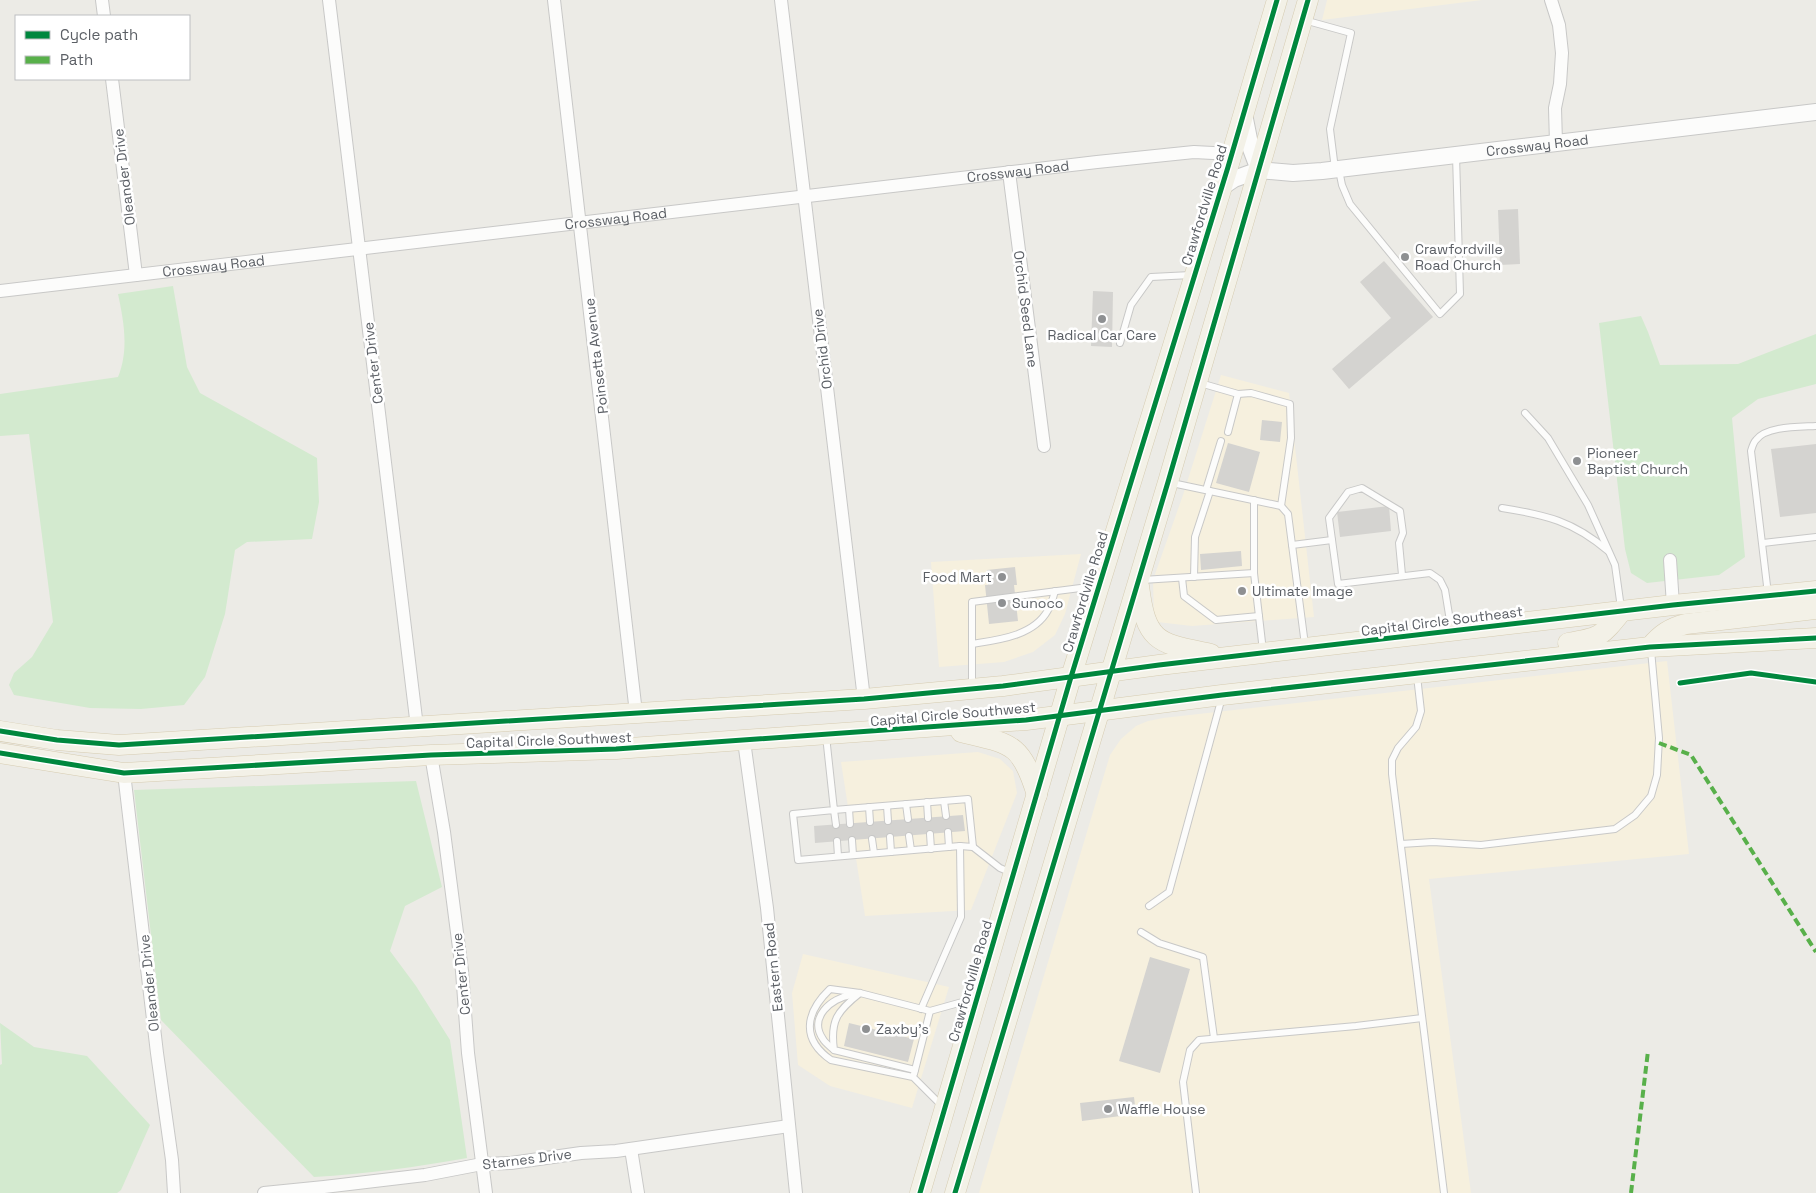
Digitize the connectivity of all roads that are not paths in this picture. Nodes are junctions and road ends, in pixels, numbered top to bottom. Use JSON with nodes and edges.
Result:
{"nodes":[{"id":1,"x":102,"y":0,"type":"edge"},
{"id":2,"x":329,"y":0,"type":"edge"},
{"id":3,"x":554,"y":0,"type":"edge"},
{"id":4,"x":781,"y":0,"type":"edge"},
{"id":5,"x":1277,"y":0,"type":"edge"},
{"id":6,"x":1308,"y":0,"type":"edge"},
{"id":7,"x":1552,"y":0,"type":"edge"},
{"id":8,"x":104,"y":15,"type":"edge"},
{"id":9,"x":1303,"y":20,"type":"junction"},
{"id":10,"x":112,"y":80,"type":"edge"},
{"id":11,"x":1816,"y":112,"type":"edge"},
{"id":12,"x":1244,"y":114,"type":"junction"},
{"id":13,"x":1556,"y":143,"type":"junction"},
{"id":14,"x":1232,"y":154,"type":"junction"},
{"id":15,"x":1456,"y":155,"type":"junction"},
{"id":16,"x":1337,"y":169,"type":"junction"},
{"id":17,"x":1258,"y":170,"type":"junction"},
{"id":18,"x":1009,"y":172,"type":"junction"},
{"id":19,"x":1222,"y":186,"type":"junction"},
{"id":20,"x":804,"y":196,"type":"junction"},
{"id":21,"x":581,"y":223,"type":"junction"},
{"id":22,"x":360,"y":249,"type":"junction"},
{"id":23,"x":136,"y":275,"type":"junction"},
{"id":24,"x":1195,"y":275,"type":"junction"},
{"id":25,"x":0,"y":291,"type":"edge"},
{"id":26,"x":1120,"y":343,"type":"dead end"},
{"id":27,"x":1197,"y":382,"type":"junction"},
{"id":28,"x":1238,"y":394,"type":"junction"},
{"id":29,"x":1525,"y":413,"type":"dead end"},
{"id":30,"x":1816,"y":426,"type":"edge"},
{"id":31,"x":1228,"y":432,"type":"dead end"},
{"id":32,"x":1221,"y":441,"type":"dead end"},
{"id":33,"x":1044,"y":446,"type":"dead end"},
{"id":34,"x":1168,"y":482,"type":"junction"},
{"id":35,"x":1208,"y":490,"type":"junction"},
{"id":36,"x":1254,"y":500,"type":"junction"},
{"id":37,"x":1281,"y":506,"type":"junction"},
{"id":38,"x":1502,"y":508,"type":"dead end"},
{"id":39,"x":1816,"y":537,"type":"edge"},
{"id":40,"x":1332,"y":540,"type":"junction"},
{"id":41,"x":1763,"y":543,"type":"junction"},
{"id":42,"x":1292,"y":545,"type":"junction"},
{"id":43,"x":1610,"y":554,"type":"junction"},
{"id":44,"x":1670,"y":560,"type":"dead end"},
{"id":45,"x":1254,"y":573,"type":"junction"},
{"id":46,"x":1402,"y":575,"type":"junction"},
{"id":47,"x":1194,"y":577,"type":"junction"},
{"id":48,"x":1182,"y":578,"type":"junction"},
{"id":49,"x":1138,"y":580,"type":"junction"},
{"id":50,"x":1099,"y":586,"type":"junction"},
{"id":51,"x":1055,"y":591,"type":"junction"},
{"id":52,"x":1816,"y":591,"type":"edge"},
{"id":53,"x":1768,"y":595,"type":"junction"},
{"id":54,"x":1673,"y":605,"type":"junction"},
{"id":55,"x":1816,"y":609,"type":"edge"},
{"id":56,"x":1622,"y":611,"type":"junction"},
{"id":57,"x":1259,"y":616,"type":"junction"},
{"id":58,"x":1451,"y":632,"type":"junction"},
{"id":59,"x":1816,"y":638,"type":"edge"},
{"id":60,"x":972,"y":644,"type":"junction"},
{"id":61,"x":1650,"y":646,"type":"junction"},
{"id":62,"x":1306,"y":649,"type":"junction"},
{"id":63,"x":1263,"y":654,"type":"junction"},
{"id":64,"x":1228,"y":658,"type":"junction"},
{"id":65,"x":1528,"y":660,"type":"junction"},
{"id":66,"x":1110,"y":672,"type":"junction"},
{"id":67,"x":1417,"y":672,"type":"junction"},
{"id":68,"x":1071,"y":677,"type":"junction"},
{"id":69,"x":972,"y":689,"type":"junction"},
{"id":70,"x":1222,"y":695,"type":"junction"},
{"id":71,"x":864,"y":699,"type":"junction"},
{"id":72,"x":1100,"y":710,"type":"junction"},
{"id":73,"x":636,"y":713,"type":"junction"},
{"id":74,"x":1060,"y":716,"type":"junction"},
{"id":75,"x":417,"y":726,"type":"junction"},
{"id":76,"x":942,"y":727,"type":"junction"},
{"id":77,"x":0,"y":731,"type":"edge"},
{"id":78,"x":826,"y":735,"type":"junction"},
{"id":79,"x":744,"y":741,"type":"junction"},
{"id":80,"x":0,"y":753,"type":"edge"},
{"id":81,"x":431,"y":755,"type":"junction"},
{"id":82,"x":124,"y":773,"type":"junction"},
{"id":83,"x":1037,"y":795,"type":"junction"},
{"id":84,"x":944,"y":801,"type":"junction"},
{"id":85,"x":927,"y":802,"type":"junction"},
{"id":86,"x":906,"y":804,"type":"junction"},
{"id":87,"x":887,"y":806,"type":"junction"},
{"id":88,"x":869,"y":807,"type":"junction"},
{"id":89,"x":849,"y":809,"type":"junction"},
{"id":90,"x":834,"y":810,"type":"junction"},
{"id":91,"x":946,"y":816,"type":"dead end"},
{"id":92,"x":928,"y":818,"type":"dead end"},
{"id":93,"x":908,"y":819,"type":"dead end"},
{"id":94,"x":888,"y":821,"type":"dead end"},
{"id":95,"x":870,"y":822,"type":"dead end"},
{"id":96,"x":850,"y":824,"type":"dead end"},
{"id":97,"x":836,"y":825,"type":"dead end"},
{"id":98,"x":948,"y":832,"type":"dead end"},
{"id":99,"x":930,"y":834,"type":"dead end"},
{"id":100,"x":909,"y":836,"type":"dead end"},
{"id":101,"x":890,"y":837,"type":"dead end"},
{"id":102,"x":872,"y":839,"type":"dead end"},
{"id":103,"x":852,"y":840,"type":"dead end"},
{"id":104,"x":837,"y":841,"type":"dead end"},
{"id":105,"x":1401,"y":844,"type":"junction"},
{"id":106,"x":960,"y":846,"type":"junction"},
{"id":107,"x":950,"y":847,"type":"junction"},
{"id":108,"x":973,"y":847,"type":"junction"},
{"id":109,"x":931,"y":848,"type":"junction"},
{"id":110,"x":911,"y":850,"type":"junction"},
{"id":111,"x":891,"y":852,"type":"junction"},
{"id":112,"x":874,"y":853,"type":"junction"},
{"id":113,"x":853,"y":855,"type":"junction"},
{"id":114,"x":838,"y":856,"type":"junction"},
{"id":115,"x":1013,"y":873,"type":"junction"},
{"id":116,"x":1149,"y":906,"type":"dead end"},
{"id":117,"x":1141,"y":932,"type":"dead end"},
{"id":118,"x":860,"y":993,"type":"junction"},
{"id":119,"x":977,"y":998,"type":"junction"},
{"id":120,"x":921,"y":1009,"type":"junction"},
{"id":121,"x":930,"y":1010,"type":"junction"},
{"id":122,"x":1422,"y":1018,"type":"junction"},
{"id":123,"x":1214,"y":1038,"type":"junction"},
{"id":124,"x":834,"y":1050,"type":"junction"},
{"id":125,"x":915,"y":1070,"type":"junction"},
{"id":126,"x":914,"y":1077,"type":"junction"},
{"id":127,"x":944,"y":1109,"type":"junction"},
{"id":128,"x":789,"y":1126,"type":"junction"},
{"id":129,"x":631,"y":1149,"type":"junction"},
{"id":130,"x":482,"y":1164,"type":"junction"},
{"id":131,"x":324,"y":1190,"type":"edge"},
{"id":132,"x":174,"y":1193,"type":"edge"},
{"id":133,"x":264,"y":1193,"type":"edge"},
{"id":134,"x":486,"y":1193,"type":"edge"},
{"id":135,"x":638,"y":1193,"type":"edge"},
{"id":136,"x":796,"y":1193,"type":"edge"},
{"id":137,"x":920,"y":1193,"type":"edge"},
{"id":138,"x":955,"y":1193,"type":"edge"},
{"id":139,"x":1196,"y":1193,"type":"edge"},
{"id":140,"x":1444,"y":1193,"type":"edge"}],
"edges":[{"from":1,"to":8,"type":"street"},
{"from":2,"to":22,"type":"street","name":"Center Drive"},
{"from":3,"to":21,"type":"street","name":"Poinsetta Avenue"},
{"from":4,"to":20,"type":"street","name":"Orchid Drive"},
{"from":5,"to":12,"type":"main road","name":"Crawfordville Road"},
{"from":6,"to":9,"type":"main road"},
{"from":7,"to":13,"type":"street"},
{"from":9,"to":16,"type":"lane"},
{"from":9,"to":17,"type":"main road"},
{"from":10,"to":23,"type":"street","name":"Oleander Drive"},
{"from":11,"to":13,"type":"street","name":"Crossway Road"},
{"from":12,"to":14,"type":"main road","name":"Crawfordville Road"},
{"from":12,"to":17,"type":"street"},
{"from":13,"to":15,"type":"street","name":"Crossway Road"},
{"from":14,"to":18,"type":"street","name":"Crossway Road"},
{"from":14,"to":19,"type":"main road","name":"Crawfordville Road"},
{"from":15,"to":16,"type":"street","name":"Crossway Road"},
{"from":15,"to":16,"type":"lane"},
{"from":16,"to":17,"type":"street","name":"Crossway Road"},
{"from":17,"to":19,"type":"street"},
{"from":17,"to":27,"type":"main road"},
{"from":18,"to":20,"type":"street","name":"Crossway Road"},
{"from":18,"to":33,"type":"street","name":"Orchid Seed Lane"},
{"from":19,"to":24,"type":"main road","name":"Crawfordville Road"},
{"from":20,"to":21,"type":"street","name":"Crossway Road"},
{"from":20,"to":71,"type":"street","name":"Orchid Drive"},
{"from":21,"to":22,"type":"street","name":"Crossway Road"},
{"from":21,"to":73,"type":"street","name":"Poinsetta Avenue"},
{"from":22,"to":23,"type":"street","name":"Crossway Road"},
{"from":22,"to":75,"type":"street","name":"Center Drive"},
{"from":23,"to":25,"type":"street","name":"Crossway Road"},
{"from":24,"to":26,"type":"lane"},
{"from":24,"to":50,"type":"main road","name":"Crawfordville Road"},
{"from":27,"to":28,"type":"lane"},
{"from":27,"to":34,"type":"main road"},
{"from":28,"to":31,"type":"lane"},
{"from":28,"to":37,"type":"lane"},
{"from":29,"to":43,"type":"lane"},
{"from":30,"to":41,"type":"lane"},
{"from":32,"to":35,"type":"lane"},
{"from":34,"to":35,"type":"lane"},
{"from":34,"to":49,"type":"main road"},
{"from":35,"to":36,"type":"lane"},
{"from":35,"to":47,"type":"lane"},
{"from":36,"to":37,"type":"lane"},
{"from":36,"to":45,"type":"lane"},
{"from":37,"to":42,"type":"lane"},
{"from":38,"to":43,"type":"lane"},
{"from":39,"to":41,"type":"lane"},
{"from":40,"to":42,"type":"lane"},
{"from":40,"to":46,"type":"lane"},
{"from":40,"to":46,"type":"lane"},
{"from":41,"to":53,"type":"lane"},
{"from":42,"to":62,"type":"lane"},
{"from":43,"to":56,"type":"lane"},
{"from":44,"to":54,"type":"street"},
{"from":45,"to":47,"type":"lane"},
{"from":45,"to":57,"type":"lane"},
{"from":46,"to":58,"type":"lane"},
{"from":47,"to":48,"type":"lane"},
{"from":48,"to":49,"type":"lane"},
{"from":48,"to":57,"type":"lane"},
{"from":49,"to":64,"type":"main road"},
{"from":49,"to":66,"type":"main road"},
{"from":50,"to":51,"type":"lane"},
{"from":50,"to":68,"type":"main road","name":"Crawfordville Road"},
{"from":51,"to":60,"type":"lane"},
{"from":51,"to":60,"type":"lane"},
{"from":52,"to":53,"type":"main road","name":"Capital Circle Southeast"},
{"from":53,"to":54,"type":"main road","name":"Capital Circle Southeast"},
{"from":54,"to":56,"type":"main road","name":"Capital Circle Southeast"},
{"from":55,"to":61,"type":"main road"},
{"from":56,"to":58,"type":"main road","name":"Capital Circle Southeast"},
{"from":56,"to":65,"type":"main road"},
{"from":57,"to":63,"type":"lane"},
{"from":58,"to":62,"type":"main road","name":"Capital Circle Southeast"},
{"from":59,"to":61,"type":"main road"},
{"from":60,"to":69,"type":"lane"},
{"from":61,"to":65,"type":"main road"},
{"from":61,"to":105,"type":"lane"},
{"from":62,"to":63,"type":"main road","name":"Capital Circle Southeast"},
{"from":63,"to":64,"type":"main road","name":"Capital Circle Southeast"},
{"from":64,"to":66,"type":"main road","name":"Capital Circle Southeast"},
{"from":65,"to":67,"type":"main road"},
{"from":66,"to":68,"type":"main road","name":"Capital Circle Southeast"},
{"from":66,"to":72,"type":"main road"},
{"from":67,"to":70,"type":"main road"},
{"from":67,"to":105,"type":"lane"},
{"from":68,"to":69,"type":"main road","name":"Capital Circle Southwest"},
{"from":68,"to":74,"type":"main road","name":"Crawfordville Road"},
{"from":69,"to":71,"type":"main road","name":"Capital Circle Southwest"},
{"from":70,"to":72,"type":"main road"},
{"from":70,"to":116,"type":"lane"},
{"from":71,"to":73,"type":"main road","name":"Capital Circle Southwest"},
{"from":72,"to":74,"type":"main road","name":"Capital Circle Southwest"},
{"from":72,"to":138,"type":"main road"},
{"from":73,"to":75,"type":"main road","name":"Capital Circle Southwest"},
{"from":74,"to":76,"type":"main road","name":"Capital Circle Southwest"},
{"from":74,"to":83,"type":"main road","name":"Crawfordville Road"},
{"from":75,"to":77,"type":"main road","name":"Capital Circle Southwest"},
{"from":76,"to":78,"type":"main road","name":"Capital Circle Southwest"},
{"from":76,"to":83,"type":"main road"},
{"from":78,"to":79,"type":"main road","name":"Capital Circle Southwest"},
{"from":78,"to":90,"type":"lane"},
{"from":79,"to":81,"type":"main road","name":"Capital Circle Southwest"},
{"from":79,"to":128,"type":"street","name":"Eastern Road"},
{"from":80,"to":82,"type":"main road","name":"Capital Circle Southwest"},
{"from":81,"to":82,"type":"main road","name":"Capital Circle Southwest"},
{"from":81,"to":130,"type":"street","name":"Center Drive"},
{"from":82,"to":132,"type":"street","name":"Oleander Drive"},
{"from":83,"to":115,"type":"main road","name":"Crawfordville Road"},
{"from":84,"to":85,"type":"lane"},
{"from":84,"to":91,"type":"lane"},
{"from":84,"to":108,"type":"lane"},
{"from":85,"to":86,"type":"lane"},
{"from":85,"to":92,"type":"lane"},
{"from":86,"to":87,"type":"lane"},
{"from":86,"to":93,"type":"lane"},
{"from":87,"to":88,"type":"lane"},
{"from":87,"to":94,"type":"lane"},
{"from":88,"to":89,"type":"lane"},
{"from":88,"to":95,"type":"lane"},
{"from":89,"to":90,"type":"lane"},
{"from":89,"to":96,"type":"lane"},
{"from":90,"to":97,"type":"lane"},
{"from":90,"to":114,"type":"lane"},
{"from":98,"to":107,"type":"lane"},
{"from":99,"to":109,"type":"lane"},
{"from":100,"to":110,"type":"lane"},
{"from":101,"to":111,"type":"lane"},
{"from":102,"to":112,"type":"lane"},
{"from":103,"to":113,"type":"lane"},
{"from":104,"to":114,"type":"lane"},
{"from":105,"to":122,"type":"lane"},
{"from":106,"to":107,"type":"lane"},
{"from":106,"to":108,"type":"lane"},
{"from":106,"to":120,"type":"lane"},
{"from":107,"to":109,"type":"lane"},
{"from":108,"to":115,"type":"lane"},
{"from":109,"to":110,"type":"lane"},
{"from":110,"to":111,"type":"lane"},
{"from":111,"to":112,"type":"lane"},
{"from":112,"to":113,"type":"lane"},
{"from":113,"to":114,"type":"lane"},
{"from":115,"to":119,"type":"main road","name":"Crawfordville Road"},
{"from":117,"to":123,"type":"lane"},
{"from":118,"to":120,"type":"lane"},
{"from":118,"to":124,"type":"lane"},
{"from":118,"to":124,"type":"lane"},
{"from":118,"to":126,"type":"lane"},
{"from":119,"to":121,"type":"lane"},
{"from":119,"to":127,"type":"main road","name":"Crawfordville Road"},
{"from":120,"to":121,"type":"lane"},
{"from":121,"to":125,"type":"lane"},
{"from":122,"to":123,"type":"lane"},
{"from":122,"to":140,"type":"lane"},
{"from":123,"to":139,"type":"lane"},
{"from":124,"to":125,"type":"lane"},
{"from":125,"to":126,"type":"lane"},
{"from":126,"to":127,"type":"lane"},
{"from":127,"to":137,"type":"main road","name":"Crawfordville Road"},
{"from":128,"to":129,"type":"street","name":"Starnes Drive"},
{"from":128,"to":136,"type":"street","name":"Eastern Road"},
{"from":129,"to":130,"type":"street","name":"Starnes Drive"},
{"from":129,"to":135,"type":"street"},
{"from":130,"to":131,"type":"street","name":"Starnes Drive"},
{"from":130,"to":134,"type":"street","name":"Center Drive"},
{"from":131,"to":133,"type":"street","name":"Starnes Drive"}]}
